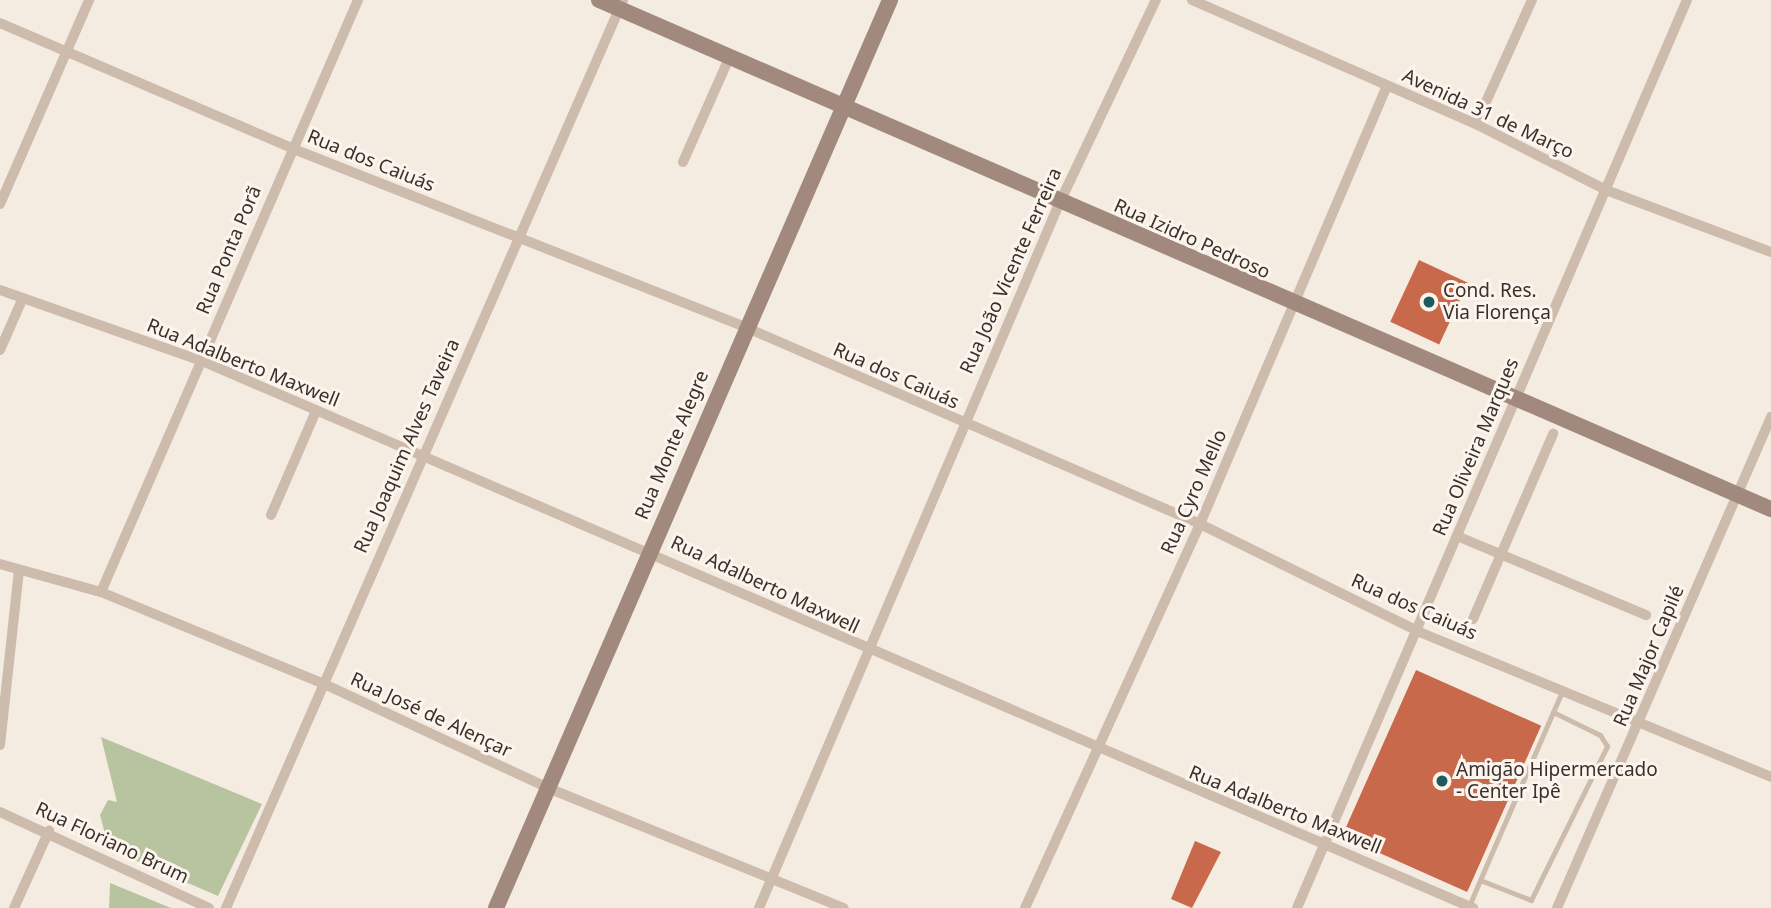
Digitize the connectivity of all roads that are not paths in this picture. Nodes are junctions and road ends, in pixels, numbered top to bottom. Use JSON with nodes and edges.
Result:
{"nodes":[{"id":1,"x":89,"y":0,"type":"edge"},
{"id":2,"x":358,"y":0,"type":"edge"},
{"id":3,"x":599,"y":0,"type":"edge"},
{"id":4,"x":890,"y":0,"type":"edge"},
{"id":5,"x":1156,"y":0,"type":"edge"},
{"id":6,"x":1192,"y":0,"type":"edge"},
{"id":7,"x":1532,"y":0,"type":"edge"},
{"id":8,"x":1687,"y":0,"type":"edge"},
{"id":9,"x":621,"y":4,"type":"edge"},
{"id":10,"x":0,"y":23,"type":"edge"},
{"id":11,"x":65,"y":51,"type":"junction"},
{"id":12,"x":729,"y":58,"type":"junction"},
{"id":13,"x":1387,"y":86,"type":"junction"},
{"id":14,"x":844,"y":111,"type":"junction"},
{"id":15,"x":1476,"y":124,"type":"junction"},
{"id":16,"x":291,"y":148,"type":"junction"},
{"id":17,"x":683,"y":162,"type":"dead end"},
{"id":18,"x":1606,"y":190,"type":"junction"},
{"id":19,"x":0,"y":204,"type":"edge"},
{"id":20,"x":1059,"y":204,"type":"junction"},
{"id":21,"x":519,"y":239,"type":"junction"},
{"id":22,"x":1771,"y":252,"type":"edge"},
{"id":23,"x":0,"y":290,"type":"edge"},
{"id":24,"x":22,"y":300,"type":"junction"},
{"id":25,"x":1293,"y":306,"type":"junction"},
{"id":26,"x":746,"y":327,"type":"junction"},
{"id":27,"x":0,"y":350,"type":"edge"},
{"id":28,"x":202,"y":361,"type":"junction"},
{"id":29,"x":1515,"y":399,"type":"junction"},
{"id":30,"x":316,"y":411,"type":"junction"},
{"id":31,"x":1771,"y":417,"type":"edge"},
{"id":32,"x":964,"y":425,"type":"junction"},
{"id":33,"x":1553,"y":434,"type":"dead end"},
{"id":34,"x":422,"y":454,"type":"junction"},
{"id":35,"x":1737,"y":493,"type":"junction"},
{"id":36,"x":1771,"y":509,"type":"edge"},
{"id":37,"x":271,"y":515,"type":"dead end"},
{"id":38,"x":1200,"y":524,"type":"junction"},
{"id":39,"x":1457,"y":536,"type":"junction"},
{"id":40,"x":650,"y":552,"type":"junction"},
{"id":41,"x":1500,"y":554,"type":"junction"},
{"id":42,"x":0,"y":564,"type":"edge"},
{"id":43,"x":19,"y":571,"type":"junction"},
{"id":44,"x":101,"y":592,"type":"junction"},
{"id":45,"x":1646,"y":615,"type":"dead end"},
{"id":46,"x":1473,"y":619,"type":"dead end"},
{"id":47,"x":1417,"y":631,"type":"junction"},
{"id":48,"x":865,"y":650,"type":"junction"},
{"id":49,"x":322,"y":683,"type":"junction"},
{"id":50,"x":1563,"y":689,"type":"junction"},
{"id":51,"x":1553,"y":712,"type":"junction"},
{"id":52,"x":1641,"y":720,"type":"junction"},
{"id":53,"x":0,"y":745,"type":"edge"},
{"id":54,"x":1098,"y":748,"type":"junction"},
{"id":55,"x":1771,"y":777,"type":"edge"},
{"id":56,"x":548,"y":788,"type":"junction"},
{"id":57,"x":0,"y":811,"type":"edge"},
{"id":58,"x":49,"y":831,"type":"junction"},
{"id":59,"x":1324,"y":844,"type":"junction"},
{"id":60,"x":775,"y":875,"type":"junction"},
{"id":61,"x":1480,"y":880,"type":"junction"},
{"id":62,"x":1471,"y":907,"type":"edge"},
{"id":63,"x":14,"y":908,"type":"edge"},
{"id":64,"x":209,"y":908,"type":"edge"},
{"id":65,"x":226,"y":908,"type":"edge"},
{"id":66,"x":496,"y":908,"type":"edge"},
{"id":67,"x":760,"y":908,"type":"edge"},
{"id":68,"x":844,"y":908,"type":"edge"},
{"id":69,"x":1025,"y":908,"type":"edge"},
{"id":70,"x":1297,"y":908,"type":"edge"},
{"id":71,"x":1557,"y":908,"type":"edge"}],
"edges":[{"from":1,"to":11,"type":"street"},
{"from":2,"to":16,"type":"street","name":"Rua Ponta Porã"},
{"from":3,"to":9,"type":"street","name":"Rua Izidro Pedroso"},
{"from":4,"to":14,"type":"street","name":"Rua Monte Alegre"},
{"from":5,"to":20,"type":"street","name":"Rua João Vicente Ferreira"},
{"from":6,"to":13,"type":"street","name":"Avenida 31 de Março"},
{"from":7,"to":15,"type":"street"},
{"from":8,"to":18,"type":"street","name":"Rua Oliveira Marques"},
{"from":9,"to":12,"type":"street","name":"Rua Izidro Pedroso"},
{"from":9,"to":21,"type":"street","name":"Rua Joaquim Alves Taveira"},
{"from":10,"to":11,"type":"street","name":"Rua dos Caiuás"},
{"from":11,"to":16,"type":"street","name":"Rua dos Caiuás"},
{"from":11,"to":19,"type":"street"},
{"from":12,"to":14,"type":"street","name":"Rua Izidro Pedroso"},
{"from":12,"to":17,"type":"street"},
{"from":13,"to":15,"type":"street","name":"Avenida 31 de Março"},
{"from":13,"to":25,"type":"street","name":"Rua Cyro Mello"},
{"from":14,"to":20,"type":"street","name":"Rua Izidro Pedroso"},
{"from":14,"to":26,"type":"street","name":"Rua Monte Alegre"},
{"from":15,"to":18,"type":"street","name":"Avenida 31 de Março"},
{"from":16,"to":21,"type":"street","name":"Rua dos Caiuás"},
{"from":16,"to":28,"type":"street","name":"Rua Ponta Porã"},
{"from":18,"to":22,"type":"street","name":"Avenida 31 de Março"},
{"from":18,"to":29,"type":"street","name":"Rua Oliveira Marques"},
{"from":20,"to":25,"type":"street","name":"Rua Izidro Pedroso"},
{"from":20,"to":32,"type":"street","name":"Rua João Vicente Ferreira"},
{"from":21,"to":26,"type":"street","name":"Rua dos Caiuás"},
{"from":21,"to":34,"type":"street","name":"Rua Joaquim Alves Taveira"},
{"from":23,"to":24,"type":"street","name":"Rua Adalberto Maxwell"},
{"from":24,"to":27,"type":"street"},
{"from":24,"to":28,"type":"street","name":"Rua Adalberto Maxwell"},
{"from":25,"to":29,"type":"street","name":"Rua Izidro Pedroso"},
{"from":25,"to":38,"type":"street","name":"Rua Cyro Mello"},
{"from":26,"to":32,"type":"street","name":"Rua dos Caiuás"},
{"from":26,"to":40,"type":"street","name":"Rua Monte Alegre"},
{"from":28,"to":30,"type":"street","name":"Rua Adalberto Maxwell"},
{"from":28,"to":44,"type":"street","name":"Rua Ponta Porã"},
{"from":29,"to":35,"type":"street","name":"Rua Izidro Pedroso"},
{"from":29,"to":39,"type":"street","name":"Rua Oliveira Marques"},
{"from":30,"to":34,"type":"street","name":"Rua Adalberto Maxwell"},
{"from":30,"to":37,"type":"street"},
{"from":31,"to":35,"type":"street","name":"Rua Major Capilé"},
{"from":32,"to":38,"type":"street","name":"Rua dos Caiuás"},
{"from":32,"to":48,"type":"street","name":"Rua João Vicente Ferreira"},
{"from":33,"to":41,"type":"street"},
{"from":34,"to":40,"type":"street","name":"Rua Adalberto Maxwell"},
{"from":34,"to":49,"type":"street","name":"Rua Joaquim Alves Taveira"},
{"from":35,"to":36,"type":"street","name":"Rua Izidro Pedroso"},
{"from":35,"to":52,"type":"street","name":"Rua Major Capilé"},
{"from":38,"to":47,"type":"street","name":"Rua dos Caiuás"},
{"from":38,"to":54,"type":"street","name":"Rua Cyro Mello"},
{"from":39,"to":41,"type":"street"},
{"from":39,"to":47,"type":"street","name":"Rua Oliveira Marques"},
{"from":40,"to":48,"type":"street","name":"Rua Adalberto Maxwell"},
{"from":40,"to":56,"type":"street","name":"Rua Monte Alegre"},
{"from":41,"to":45,"type":"street"},
{"from":41,"to":46,"type":"street"},
{"from":42,"to":43,"type":"street","name":"Rua José de Alençar"},
{"from":43,"to":44,"type":"street","name":"Rua José de Alençar"},
{"from":43,"to":53,"type":"street"},
{"from":44,"to":49,"type":"street","name":"Rua José de Alençar"},
{"from":47,"to":50,"type":"street","name":"Rua dos Caiuás"},
{"from":47,"to":59,"type":"street","name":"Rua Oliveira Marques"},
{"from":48,"to":54,"type":"street","name":"Rua Adalberto Maxwell"},
{"from":48,"to":60,"type":"street","name":"Rua João Vicente Ferreira"},
{"from":49,"to":56,"type":"street","name":"Rua José de Alençar"},
{"from":49,"to":65,"type":"street","name":"Rua Joaquim Alves Taveira"},
{"from":50,"to":51,"type":"lane"},
{"from":50,"to":52,"type":"street","name":"Rua dos Caiuás"},
{"from":51,"to":61,"type":"lane"},
{"from":51,"to":61,"type":"lane"},
{"from":52,"to":55,"type":"street","name":"Rua dos Caiuás"},
{"from":52,"to":71,"type":"street","name":"Rua Major Capilé"},
{"from":54,"to":59,"type":"street","name":"Rua Adalberto Maxwell"},
{"from":54,"to":69,"type":"street","name":"Rua Cyro Mello"},
{"from":56,"to":60,"type":"street","name":"Rua José de Alençar"},
{"from":56,"to":66,"type":"street","name":"Rua Monte Alegre"},
{"from":57,"to":58,"type":"street","name":"Rua Floriano Brum"},
{"from":58,"to":63,"type":"street"},
{"from":58,"to":64,"type":"street","name":"Rua Floriano Brum"},
{"from":59,"to":62,"type":"street","name":"Rua Adalberto Maxwell"},
{"from":59,"to":70,"type":"street","name":"Rua Oliveira Marques"},
{"from":60,"to":67,"type":"street","name":"Rua João Vicente Ferreira"},
{"from":60,"to":68,"type":"street","name":"Rua José de Alençar"},
{"from":61,"to":62,"type":"lane"}]}
